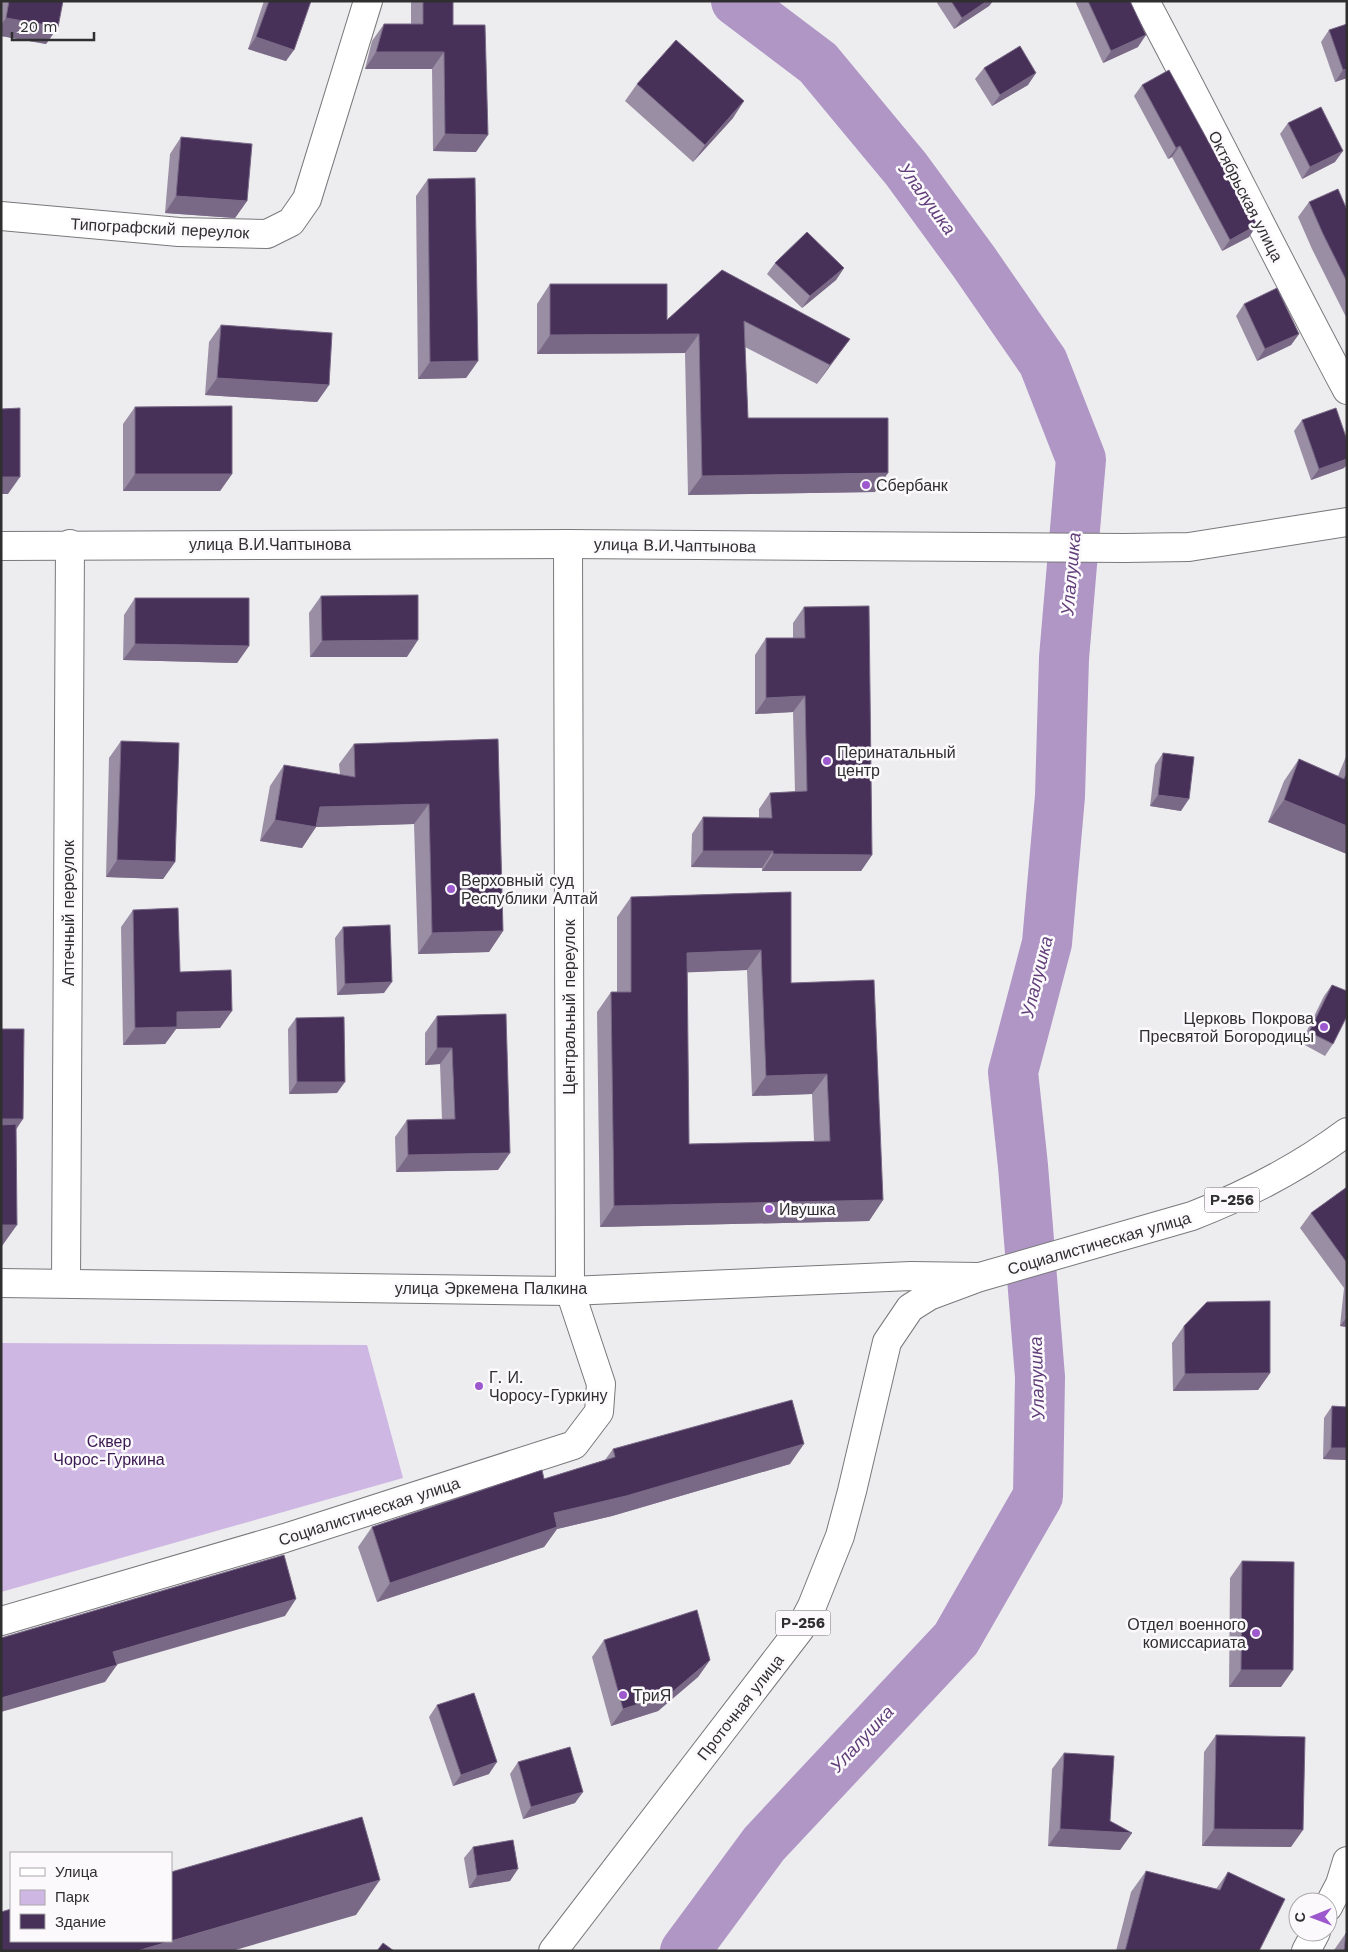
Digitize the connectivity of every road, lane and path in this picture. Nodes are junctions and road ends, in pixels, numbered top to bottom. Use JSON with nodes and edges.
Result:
{"nodes":[{"id":1,"x":368,"y":1,"type":"edge"},
{"id":2,"x":1145,"y":1,"type":"edge"},
{"id":3,"x":1,"y":216,"type":"edge"},
{"id":4,"x":1347,"y":390,"type":"edge"},
{"id":5,"x":1347,"y":522,"type":"edge"},
{"id":6,"x":70,"y":544,"type":"junction"},
{"id":7,"x":568,"y":544,"type":"junction"},
{"id":8,"x":1,"y":546,"type":"edge"},
{"id":9,"x":1347,"y":1132,"type":"edge"},
{"id":10,"x":980,"y":1277,"type":"junction"},
{"id":11,"x":66,"y":1282,"type":"junction"},
{"id":12,"x":1,"y":1283,"type":"edge"},
{"id":13,"x":570,"y":1290,"type":"junction"},
{"id":14,"x":1,"y":1621,"type":"edge"},
{"id":15,"x":1347,"y":1861,"type":"edge"},
{"id":16,"x":1336,"y":1892,"type":"edge"},
{"id":17,"x":553,"y":1951,"type":"edge"}],
"edges":[{"from":1,"to":3,"type":"street","name":"Типографский переулок"},
{"from":2,"to":4,"type":"street","name":"Октябрьская улица"},
{"from":5,"to":7,"type":"street","name":"улица В.И.Чаптынова"},
{"from":6,"to":7,"type":"street","name":"улица В.И.Чаптынова"},
{"from":6,"to":8,"type":"street","name":"улица В.И.Чаптынова"},
{"from":6,"to":11,"type":"street","name":"Аптечный переулок"},
{"from":7,"to":13,"type":"street","name":"Центральный переулок"},
{"from":9,"to":10,"type":"street","name":"Социалистическая улица","number":"Р-256"},
{"from":10,"to":13,"type":"street","name":"улица Эркемена Палкина"},
{"from":10,"to":17,"type":"street","name":"Проточная улица","number":"Р-256"},
{"from":11,"to":12,"type":"street","name":"улица Эркемена Палкина"},
{"from":11,"to":13,"type":"street","name":"улица Эркемена Палкина"},
{"from":13,"to":14,"type":"street","name":"Социалистическая улица"},
{"from":15,"to":16,"type":"street"}]}
